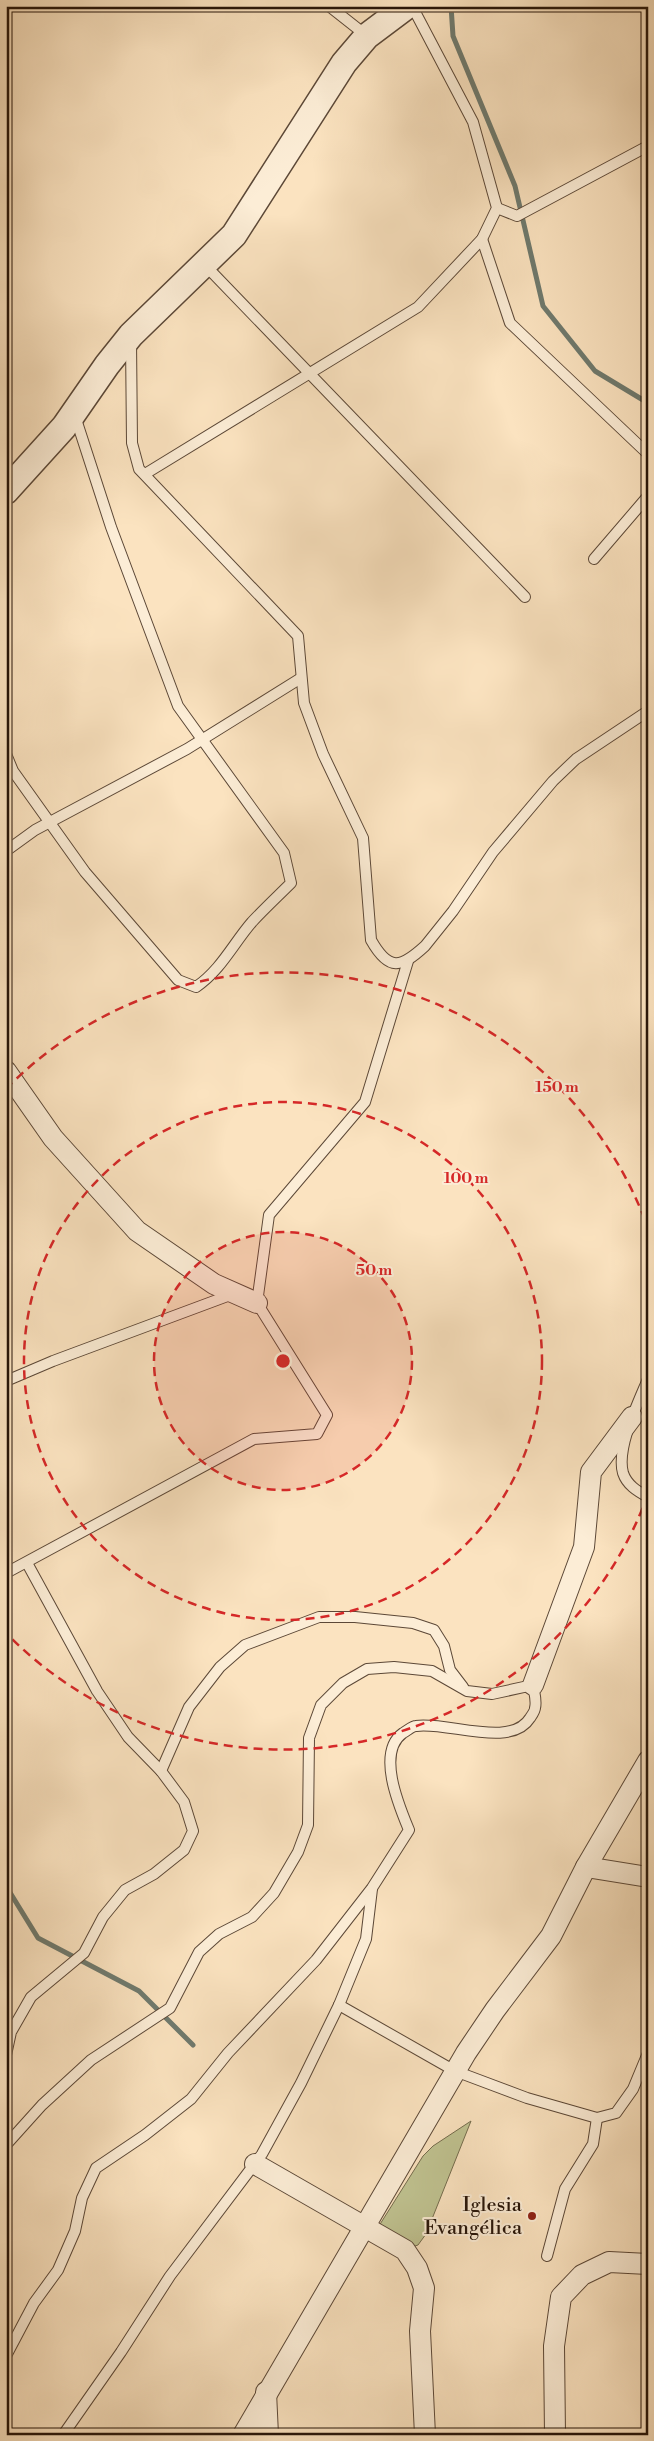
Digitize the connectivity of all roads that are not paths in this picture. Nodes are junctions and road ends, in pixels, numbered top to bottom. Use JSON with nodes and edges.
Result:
{"nodes":[{"id":1,"x":328,"y":6,"type":"edge"},
{"id":2,"x":407,"y":6,"type":"edge"},
{"id":3,"x":412,"y":6,"type":"edge"},
{"id":4,"x":367,"y":36,"type":"junction"},
{"id":5,"x":648,"y":146,"type":"edge"},
{"id":6,"x":497,"y":208,"type":"junction"},
{"id":7,"x":482,"y":239,"type":"junction"},
{"id":8,"x":204,"y":263,"type":"junction"},
{"id":9,"x":132,"y":335,"type":"junction"},
{"id":10,"x":309,"y":374,"type":"junction"},
{"id":11,"x":74,"y":412,"type":"junction"},
{"id":12,"x":648,"y":454,"type":"edge"},
{"id":13,"x":145,"y":474,"type":"junction"},
{"id":14,"x":6,"y":491,"type":"edge"},
{"id":15,"x":648,"y":496,"type":"edge"},
{"id":16,"x":594,"y":560,"type":"dead end"},
{"id":17,"x":525,"y":597,"type":"dead end"},
{"id":18,"x":301,"y":678,"type":"junction"},
{"id":19,"x":648,"y":711,"type":"edge"},
{"id":20,"x":201,"y":740,"type":"junction"},
{"id":21,"x":6,"y":754,"type":"edge"},
{"id":22,"x":49,"y":822,"type":"junction"},
{"id":23,"x":6,"y":851,"type":"edge"},
{"id":24,"x":408,"y":961,"type":"junction"},
{"id":25,"x":6,"y":1072,"type":"edge"},
{"id":26,"x":234,"y":1294,"type":"junction"},
{"id":27,"x":256,"y":1303,"type":"junction"},
{"id":28,"x":648,"y":1379,"type":"edge"},
{"id":29,"x":6,"y":1381,"type":"edge"},
{"id":30,"x":632,"y":1417,"type":"junction"},
{"id":31,"x":648,"y":1497,"type":"edge"},
{"id":32,"x":27,"y":1563,"type":"junction"},
{"id":33,"x":6,"y":1573,"type":"edge"},
{"id":34,"x":533,"y":1685,"type":"junction"},
{"id":35,"x":467,"y":1691,"type":"junction"},
{"id":36,"x":648,"y":1761,"type":"edge"},
{"id":37,"x":161,"y":1771,"type":"junction"},
{"id":38,"x":586,"y":1867,"type":"junction"},
{"id":39,"x":648,"y":1877,"type":"edge"},
{"id":40,"x":372,"y":1888,"type":"junction"},
{"id":41,"x":339,"y":2005,"type":"junction"},
{"id":42,"x":648,"y":2053,"type":"edge"},
{"id":43,"x":6,"y":2055,"type":"edge"},
{"id":44,"x":455,"y":2071,"type":"junction"},
{"id":45,"x":597,"y":2118,"type":"junction"},
{"id":46,"x":6,"y":2146,"type":"edge"},
{"id":47,"x":255,"y":2164,"type":"junction"},
{"id":48,"x":366,"y":2227,"type":"junction"},
{"id":49,"x":547,"y":2256,"type":"dead end"},
{"id":50,"x":648,"y":2264,"type":"edge"},
{"id":51,"x":6,"y":2356,"type":"edge"},
{"id":52,"x":266,"y":2392,"type":"junction"},
{"id":53,"x":63,"y":2435,"type":"edge"},
{"id":54,"x":243,"y":2435,"type":"edge"},
{"id":55,"x":268,"y":2435,"type":"edge"},
{"id":56,"x":425,"y":2435,"type":"edge"},
{"id":57,"x":555,"y":2435,"type":"edge"}],
"edges":[{"from":1,"to":4,"type":"lane"},
{"from":2,"to":4,"type":"street"},
{"from":3,"to":6,"type":"lane"},
{"from":4,"to":8,"type":"street"},
{"from":5,"to":6,"type":"lane"},
{"from":6,"to":7,"type":"lane"},
{"from":7,"to":10,"type":"lane"},
{"from":7,"to":12,"type":"lane"},
{"from":8,"to":9,"type":"street"},
{"from":8,"to":10,"type":"lane"},
{"from":9,"to":11,"type":"street"},
{"from":9,"to":13,"type":"lane"},
{"from":10,"to":13,"type":"lane"},
{"from":10,"to":17,"type":"lane"},
{"from":11,"to":14,"type":"street"},
{"from":11,"to":20,"type":"lane"},
{"from":13,"to":18,"type":"lane"},
{"from":15,"to":16,"type":"lane"},
{"from":18,"to":20,"type":"lane"},
{"from":18,"to":24,"type":"lane"},
{"from":19,"to":24,"type":"lane"},
{"from":20,"to":22,"type":"lane"},
{"from":20,"to":22,"type":"lane"},
{"from":21,"to":22,"type":"lane"},
{"from":22,"to":23,"type":"lane"},
{"from":24,"to":27,"type":"lane"},
{"from":25,"to":26,"type":"street"},
{"from":26,"to":27,"type":"street"},
{"from":26,"to":29,"type":"lane"},
{"from":27,"to":32,"type":"lane"},
{"from":28,"to":30,"type":"lane"},
{"from":30,"to":31,"type":"lane"},
{"from":30,"to":34,"type":"street"},
{"from":32,"to":33,"type":"lane"},
{"from":32,"to":37,"type":"lane"},
{"from":34,"to":35,"type":"lane"},
{"from":34,"to":40,"type":"lane"},
{"from":35,"to":37,"type":"lane"},
{"from":35,"to":46,"type":"lane"},
{"from":36,"to":38,"type":"street"},
{"from":37,"to":43,"type":"lane"},
{"from":38,"to":39,"type":"street"},
{"from":38,"to":44,"type":"street"},
{"from":40,"to":41,"type":"lane"},
{"from":40,"to":51,"type":"lane"},
{"from":41,"to":44,"type":"lane"},
{"from":41,"to":47,"type":"lane"},
{"from":42,"to":45,"type":"lane"},
{"from":44,"to":45,"type":"lane"},
{"from":44,"to":48,"type":"street"},
{"from":45,"to":49,"type":"lane"},
{"from":47,"to":48,"type":"street"},
{"from":47,"to":53,"type":"lane"},
{"from":48,"to":52,"type":"street"},
{"from":48,"to":56,"type":"street"},
{"from":50,"to":57,"type":"street"},
{"from":52,"to":54,"type":"street"},
{"from":52,"to":55,"type":"street"}]}
